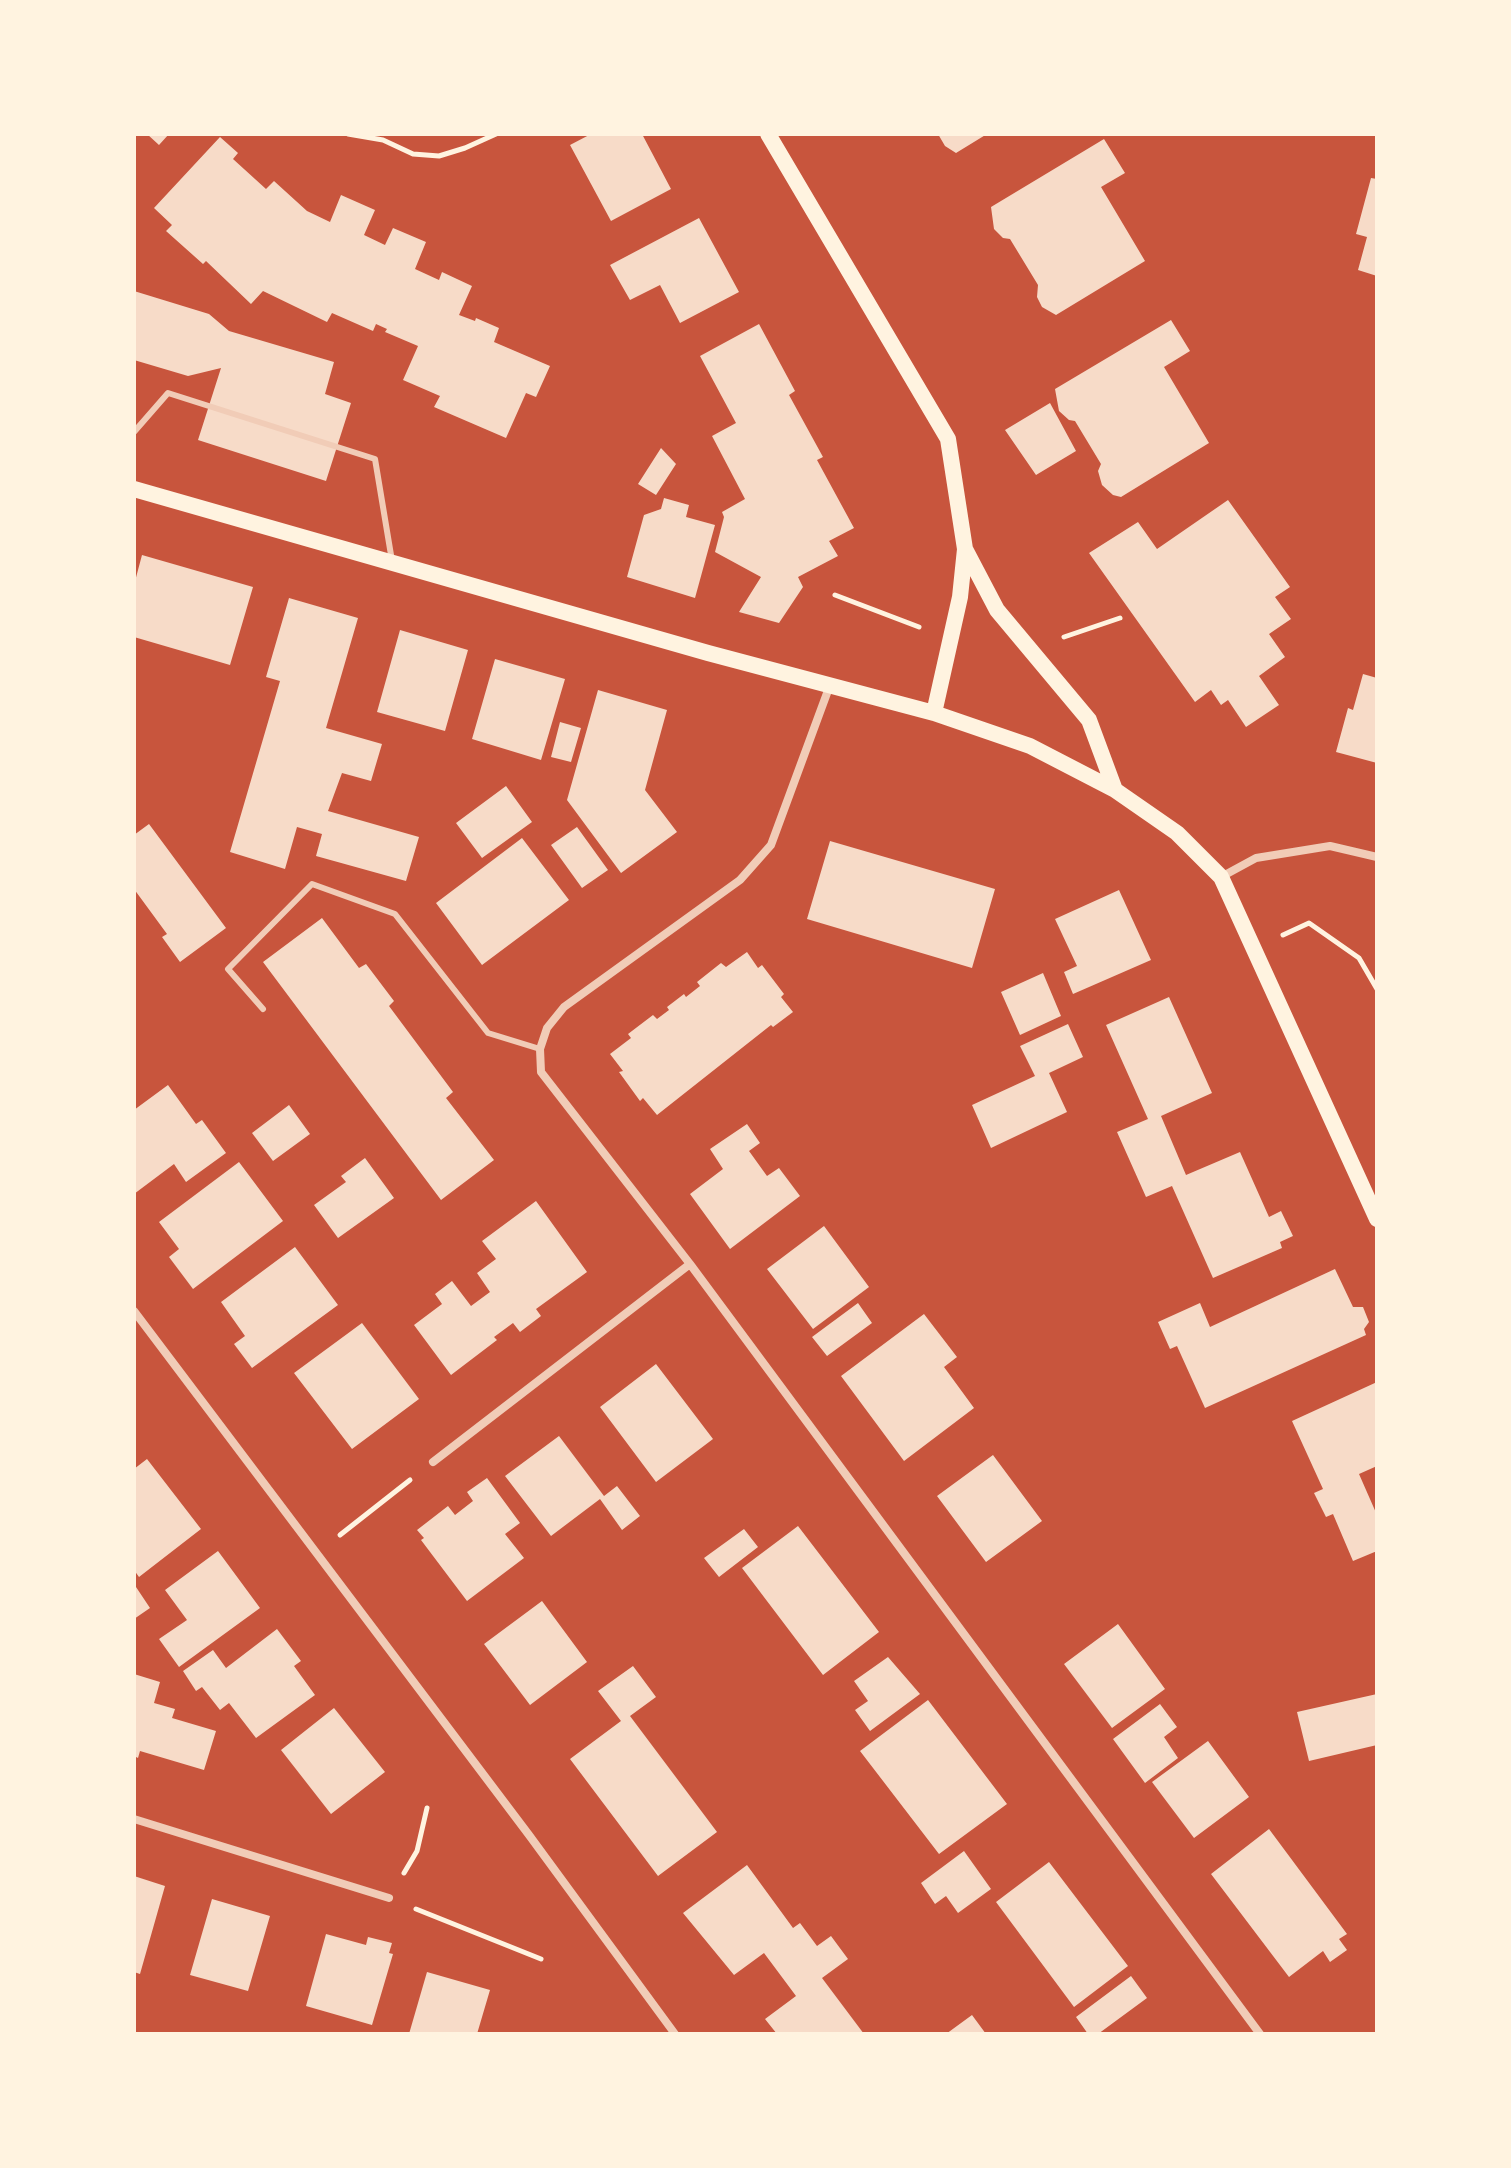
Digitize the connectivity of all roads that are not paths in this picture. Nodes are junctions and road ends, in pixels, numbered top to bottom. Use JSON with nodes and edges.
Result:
{"nodes":[{"id":1,"x":768,"y":134,"type":"edge"},
{"id":2,"x":134,"y":432,"type":"edge"},
{"id":3,"x":134,"y":489,"type":"edge"},
{"id":4,"x":965,"y":549,"type":"junction"},
{"id":5,"x":392,"y":563,"type":"junction"},
{"id":6,"x":831,"y":684,"type":"junction"},
{"id":7,"x":934,"y":713,"type":"junction"},
{"id":8,"x":1115,"y":790,"type":"junction"},
{"id":9,"x":1377,"y":857,"type":"edge"},
{"id":10,"x":1221,"y":877,"type":"junction"},
{"id":11,"x":263,"y":1009,"type":"dead end"},
{"id":12,"x":540,"y":1049,"type":"junction"},
{"id":13,"x":1377,"y":1219,"type":"edge"},
{"id":14,"x":690,"y":1264,"type":"junction"},
{"id":15,"x":134,"y":1311,"type":"edge"},
{"id":16,"x":433,"y":1462,"type":"road end"},
{"id":17,"x":134,"y":1819,"type":"edge"},
{"id":18,"x":389,"y":1898,"type":"road end"},
{"id":19,"x":675,"y":2034,"type":"edge"},
{"id":20,"x":1260,"y":2034,"type":"edge"}],
"edges":[{"from":1,"to":4,"type":"main road"},
{"from":2,"to":5,"type":"lane"},
{"from":3,"to":5,"type":"main road"},
{"from":4,"to":7,"type":"main road"},
{"from":4,"to":8,"type":"main road"},
{"from":5,"to":6,"type":"main road"},
{"from":6,"to":7,"type":"main road"},
{"from":6,"to":12,"type":"street"},
{"from":7,"to":8,"type":"main road"},
{"from":8,"to":10,"type":"main road"},
{"from":9,"to":10,"type":"street"},
{"from":10,"to":13,"type":"main road"},
{"from":11,"to":12,"type":"lane"},
{"from":12,"to":14,"type":"street"},
{"from":14,"to":16,"type":"street"},
{"from":14,"to":20,"type":"street"},
{"from":15,"to":19,"type":"street"},
{"from":17,"to":18,"type":"street"}]}
